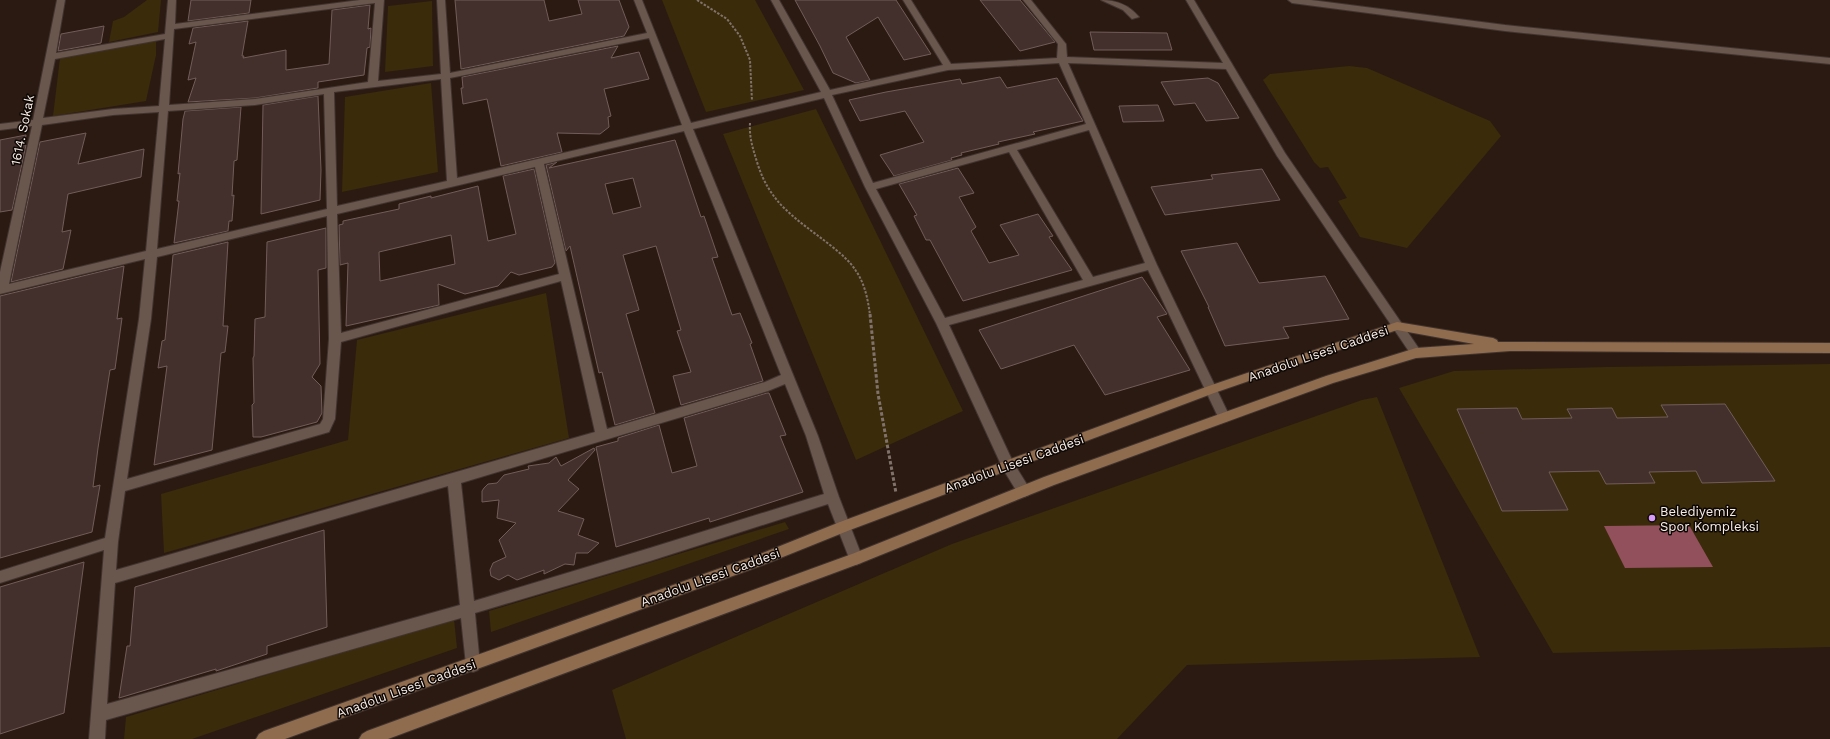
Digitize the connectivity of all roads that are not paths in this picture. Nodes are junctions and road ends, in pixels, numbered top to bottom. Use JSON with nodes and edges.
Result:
{"nodes":[{"id":1,"x":61,"y":0,"type":"edge"},
{"id":2,"x":172,"y":0,"type":"edge"},
{"id":3,"x":379,"y":0,"type":"edge"},
{"id":4,"x":441,"y":0,"type":"edge"},
{"id":5,"x":638,"y":0,"type":"edge"},
{"id":6,"x":775,"y":0,"type":"edge"},
{"id":7,"x":907,"y":0,"type":"edge"},
{"id":8,"x":1027,"y":0,"type":"edge"},
{"id":9,"x":1105,"y":0,"type":"edge"},
{"id":10,"x":1190,"y":0,"type":"edge"},
{"id":11,"x":1292,"y":0,"type":"edge"},
{"id":12,"x":1135,"y":17,"type":"dead end"},
{"id":13,"x":169,"y":31,"type":"junction"},
{"id":14,"x":652,"y":35,"type":"junction"},
{"id":15,"x":51,"y":57,"type":"junction"},
{"id":16,"x":1062,"y":60,"type":"junction"},
{"id":17,"x":1830,"y":61,"type":"edge"},
{"id":18,"x":1229,"y":66,"type":"junction"},
{"id":19,"x":948,"y":67,"type":"junction"},
{"id":20,"x":446,"y":76,"type":"junction"},
{"id":21,"x":373,"y":84,"type":"junction"},
{"id":22,"x":328,"y":90,"type":"junction"},
{"id":23,"x":826,"y":94,"type":"junction"},
{"id":24,"x":164,"y":108,"type":"junction"},
{"id":25,"x":37,"y":122,"type":"junction"},
{"id":26,"x":1092,"y":126,"type":"junction"},
{"id":27,"x":0,"y":128,"type":"edge"},
{"id":28,"x":689,"y":128,"type":"junction"},
{"id":29,"x":1011,"y":148,"type":"junction"},
{"id":30,"x":539,"y":163,"type":"junction"},
{"id":31,"x":452,"y":183,"type":"junction"},
{"id":32,"x":870,"y":187,"type":"junction"},
{"id":33,"x":332,"y":211,"type":"junction"},
{"id":34,"x":152,"y":254,"type":"junction"},
{"id":35,"x":1151,"y":265,"type":"junction"},
{"id":36,"x":566,"y":276,"type":"junction"},
{"id":37,"x":1090,"y":282,"type":"junction"},
{"id":38,"x":1,"y":290,"type":"edge"},
{"id":39,"x":942,"y":323,"type":"junction"},
{"id":40,"x":1397,"y":326,"type":"junction"},
{"id":41,"x":335,"y":339,"type":"junction"},
{"id":42,"x":1510,"y":346,"type":"junction"},
{"id":43,"x":1830,"y":348,"type":"edge"},
{"id":44,"x":1416,"y":353,"type":"junction"},
{"id":45,"x":788,"y":377,"type":"junction"},
{"id":46,"x":1210,"y":390,"type":"junction"},
{"id":47,"x":1224,"y":417,"type":"junction"},
{"id":48,"x":602,"y":436,"type":"junction"},
{"id":49,"x":1008,"y":465,"type":"junction"},
{"id":50,"x":454,"y":479,"type":"junction"},
{"id":51,"x":119,"y":487,"type":"junction"},
{"id":52,"x":1024,"y":491,"type":"junction"},
{"id":53,"x":832,"y":497,"type":"junction"},
{"id":54,"x":845,"y":526,"type":"junction"},
{"id":55,"x":111,"y":542,"type":"junction"},
{"id":56,"x":856,"y":558,"type":"junction"},
{"id":57,"x":0,"y":577,"type":"edge"},
{"id":58,"x":108,"y":579,"type":"junction"},
{"id":59,"x":467,"y":608,"type":"junction"},
{"id":60,"x":473,"y":665,"type":"junction"},
{"id":61,"x":99,"y":714,"type":"junction"},
{"id":62,"x":97,"y":739,"type":"edge"},
{"id":63,"x":264,"y":739,"type":"edge"},
{"id":64,"x":367,"y":739,"type":"edge"}],
"edges":[{"from":1,"to":15,"type":"street","name":"1614. Sokak"},
{"from":2,"to":13,"type":"street"},
{"from":3,"to":13,"type":"street"},
{"from":3,"to":21,"type":"street"},
{"from":4,"to":20,"type":"street"},
{"from":5,"to":14,"type":"street"},
{"from":6,"to":23,"type":"street"},
{"from":7,"to":19,"type":"street"},
{"from":8,"to":16,"type":"street"},
{"from":9,"to":12,"type":"lane"},
{"from":10,"to":18,"type":"street"},
{"from":11,"to":17,"type":"street"},
{"from":13,"to":15,"type":"street"},
{"from":13,"to":24,"type":"street"},
{"from":14,"to":20,"type":"street"},
{"from":14,"to":28,"type":"street"},
{"from":15,"to":25,"type":"street","name":"1614. Sokak"},
{"from":16,"to":18,"type":"street"},
{"from":16,"to":19,"type":"street"},
{"from":16,"to":26,"type":"street"},
{"from":18,"to":40,"type":"street"},
{"from":19,"to":23,"type":"street"},
{"from":20,"to":21,"type":"street"},
{"from":20,"to":31,"type":"street"},
{"from":21,"to":22,"type":"street"},
{"from":22,"to":24,"type":"street"},
{"from":22,"to":33,"type":"street"},
{"from":23,"to":28,"type":"street"},
{"from":23,"to":32,"type":"street"},
{"from":24,"to":25,"type":"street"},
{"from":24,"to":34,"type":"street"},
{"from":25,"to":27,"type":"street"},
{"from":25,"to":38,"type":"street","name":"1614. Sokak"},
{"from":26,"to":29,"type":"street"},
{"from":26,"to":35,"type":"street"},
{"from":28,"to":30,"type":"street"},
{"from":28,"to":45,"type":"street"},
{"from":29,"to":32,"type":"street"},
{"from":29,"to":37,"type":"street"},
{"from":30,"to":31,"type":"street"},
{"from":30,"to":36,"type":"street"},
{"from":31,"to":33,"type":"street"},
{"from":32,"to":39,"type":"street"},
{"from":33,"to":34,"type":"street"},
{"from":33,"to":41,"type":"street"},
{"from":34,"to":38,"type":"street"},
{"from":34,"to":51,"type":"street"},
{"from":35,"to":37,"type":"street"},
{"from":35,"to":46,"type":"street"},
{"from":36,"to":41,"type":"street"},
{"from":36,"to":48,"type":"street"},
{"from":37,"to":39,"type":"street"},
{"from":39,"to":49,"type":"street"},
{"from":40,"to":42,"type":"street","name":"Anadolu Lisesi Caddesi"},
{"from":40,"to":44,"type":"street"},
{"from":40,"to":46,"type":"street","name":"Anadolu Lisesi Caddesi"},
{"from":41,"to":51,"type":"street"},
{"from":42,"to":43,"type":"street"},
{"from":42,"to":44,"type":"street"},
{"from":44,"to":47,"type":"street"},
{"from":45,"to":48,"type":"street"},
{"from":45,"to":53,"type":"street"},
{"from":46,"to":47,"type":"street"},
{"from":46,"to":49,"type":"street","name":"Anadolu Lisesi Caddesi"},
{"from":47,"to":52,"type":"street"},
{"from":48,"to":50,"type":"street"},
{"from":49,"to":52,"type":"street"},
{"from":49,"to":54,"type":"street","name":"Anadolu Lisesi Caddesi"},
{"from":50,"to":58,"type":"street"},
{"from":50,"to":59,"type":"street"},
{"from":51,"to":55,"type":"street"},
{"from":52,"to":56,"type":"street"},
{"from":53,"to":54,"type":"street"},
{"from":53,"to":59,"type":"street"},
{"from":54,"to":56,"type":"street"},
{"from":54,"to":60,"type":"street","name":"Anadolu Lisesi Caddesi"},
{"from":55,"to":57,"type":"street"},
{"from":55,"to":58,"type":"street"},
{"from":56,"to":64,"type":"street"},
{"from":58,"to":61,"type":"street"},
{"from":59,"to":60,"type":"street"},
{"from":59,"to":61,"type":"street"},
{"from":60,"to":63,"type":"street","name":"Anadolu Lisesi Caddesi"},
{"from":61,"to":62,"type":"street"}]}
